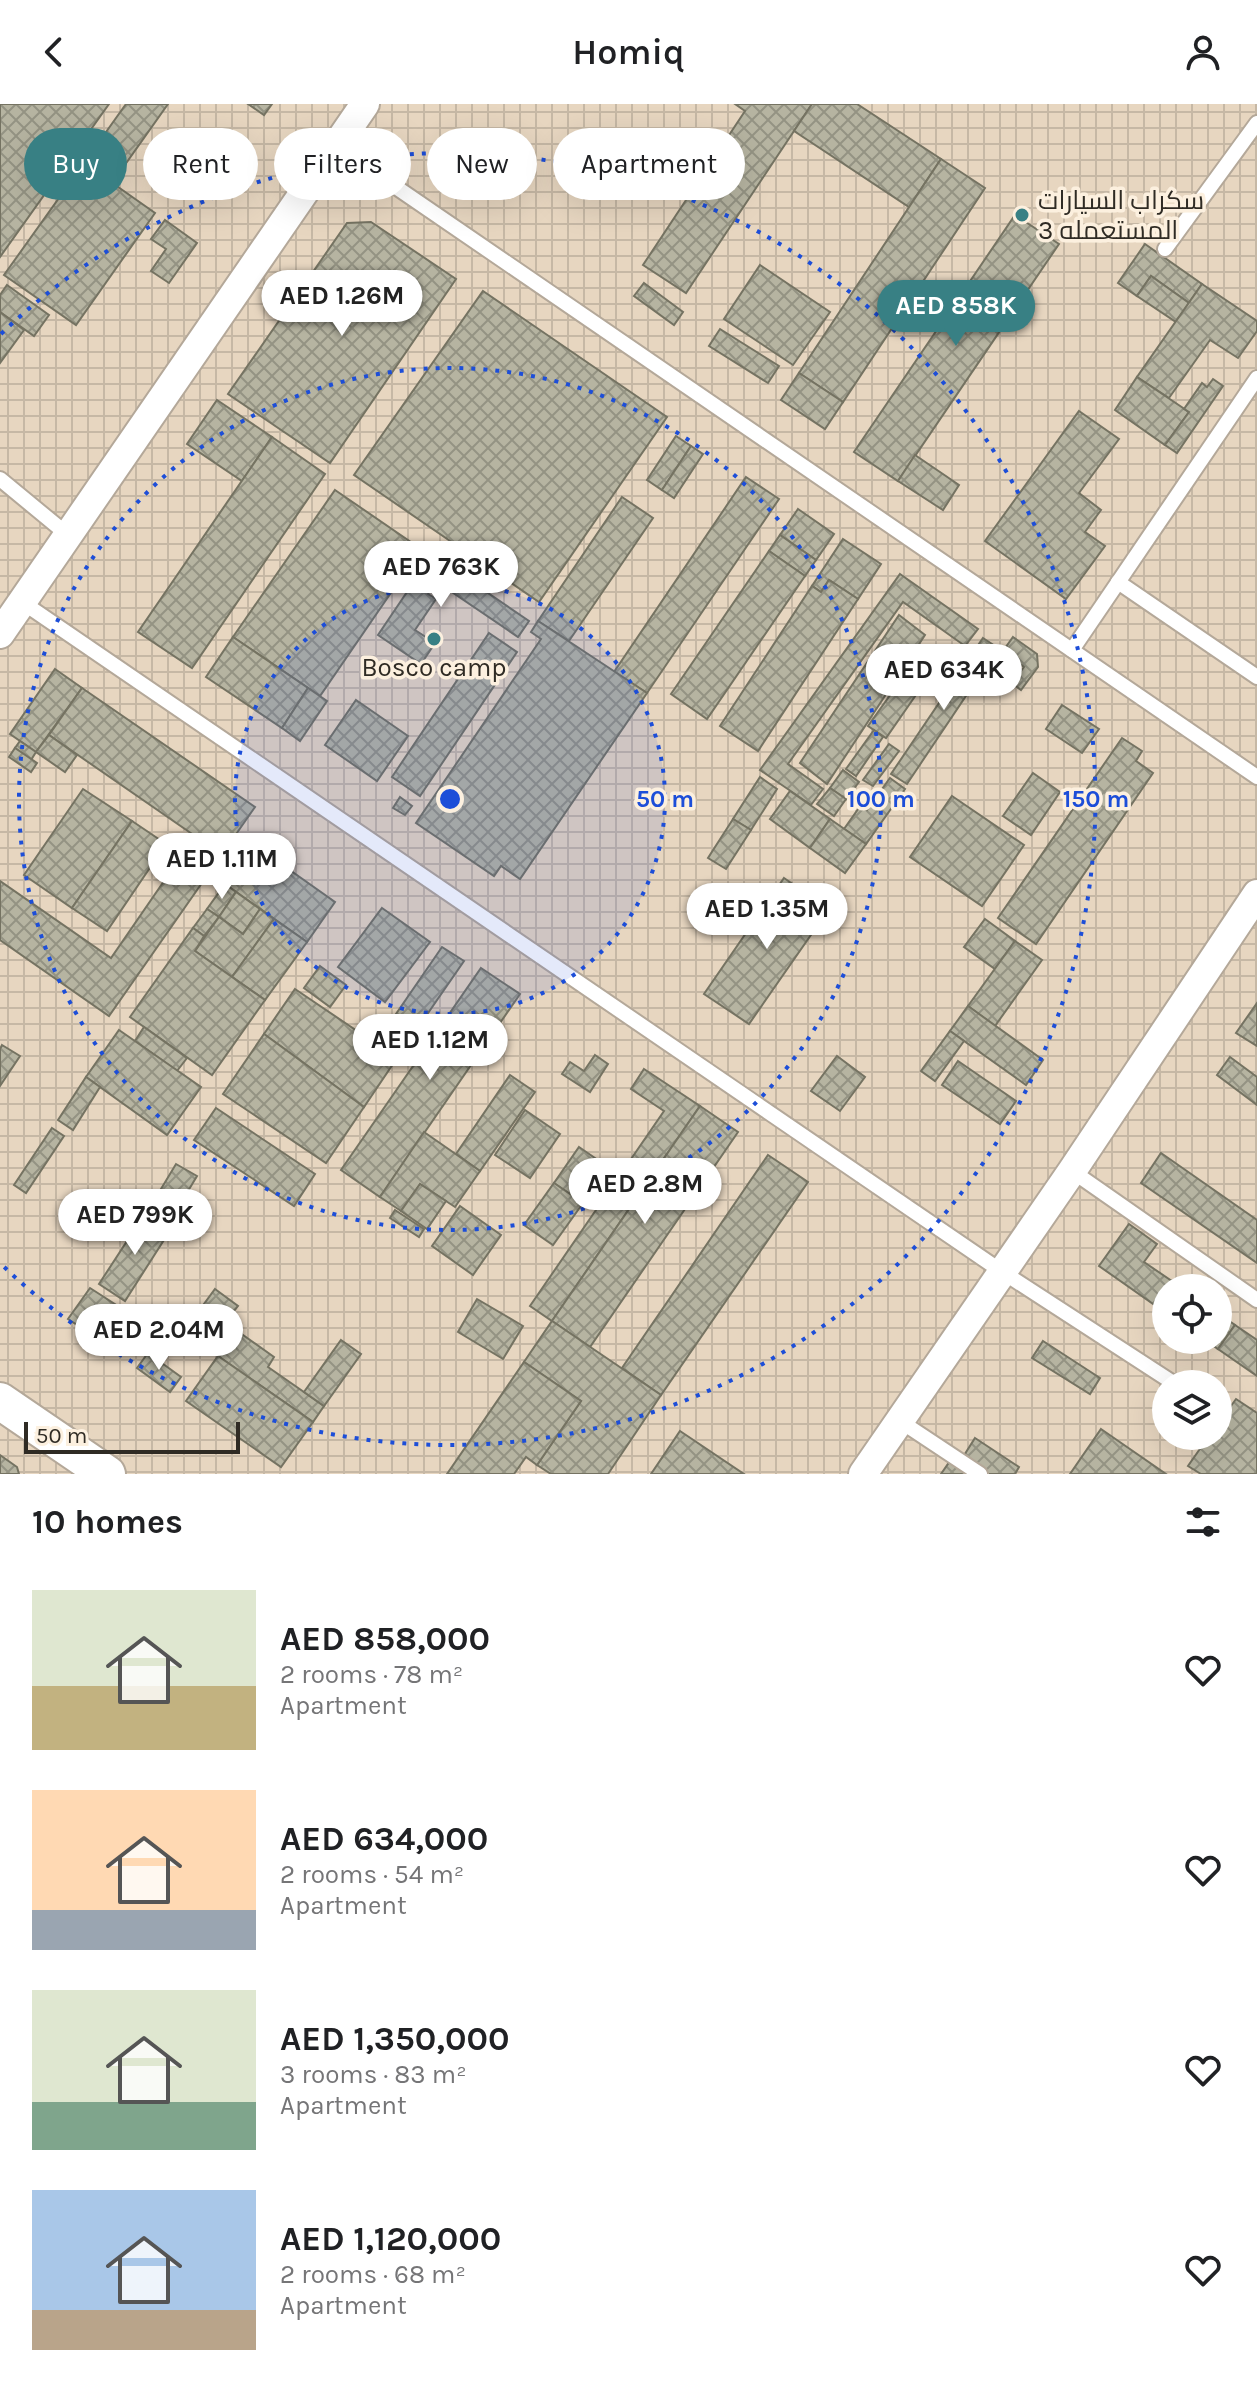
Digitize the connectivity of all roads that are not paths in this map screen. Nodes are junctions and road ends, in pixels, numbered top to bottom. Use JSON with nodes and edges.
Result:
{"nodes":[{"id":1,"x":365,"y":104,"type":"edge"},
{"id":2,"x":1257,"y":123,"type":"edge"},
{"id":3,"x":348,"y":128,"type":"edge"},
{"id":4,"x":411,"y":197,"type":"edge"},
{"id":5,"x":299,"y":200,"type":"edge"},
{"id":6,"x":1165,"y":249,"type":"dead end"},
{"id":7,"x":1257,"y":378,"type":"edge"},
{"id":8,"x":0,"y":479,"type":"edge"},
{"id":9,"x":68,"y":535,"type":"junction"},
{"id":10,"x":1118,"y":582,"type":"junction"},
{"id":11,"x":22,"y":602,"type":"junction"},
{"id":12,"x":0,"y":634,"type":"edge"},
{"id":13,"x":1072,"y":650,"type":"junction"},
{"id":14,"x":1257,"y":677,"type":"edge"},
{"id":15,"x":1257,"y":777,"type":"edge"},
{"id":16,"x":1257,"y":894,"type":"edge"},
{"id":17,"x":1072,"y":1171,"type":"junction"},
{"id":18,"x":1001,"y":1271,"type":"junction"},
{"id":19,"x":1257,"y":1300,"type":"edge"},
{"id":20,"x":1153,"y":1370,"type":"edge"},
{"id":21,"x":0,"y":1401,"type":"edge"},
{"id":22,"x":900,"y":1421,"type":"junction"},
{"id":23,"x":107,"y":1474,"type":"edge"},
{"id":24,"x":863,"y":1474,"type":"edge"},
{"id":25,"x":980,"y":1474,"type":"edge"}],
"edges":[{"from":1,"to":3,"type":"street"},
{"from":2,"to":6,"type":"lane"},
{"from":4,"to":13,"type":"lane"},
{"from":5,"to":9,"type":"street"},
{"from":7,"to":10,"type":"lane"},
{"from":8,"to":9,"type":"lane"},
{"from":9,"to":11,"type":"street"},
{"from":10,"to":13,"type":"lane"},
{"from":10,"to":14,"type":"lane"},
{"from":11,"to":12,"type":"street"},
{"from":11,"to":18,"type":"lane"},
{"from":13,"to":15,"type":"lane"},
{"from":16,"to":17,"type":"street"},
{"from":17,"to":18,"type":"street"},
{"from":17,"to":19,"type":"lane"},
{"from":18,"to":20,"type":"lane"},
{"from":18,"to":22,"type":"street"},
{"from":21,"to":23,"type":"street"},
{"from":22,"to":24,"type":"street"},
{"from":22,"to":25,"type":"lane"}]}
